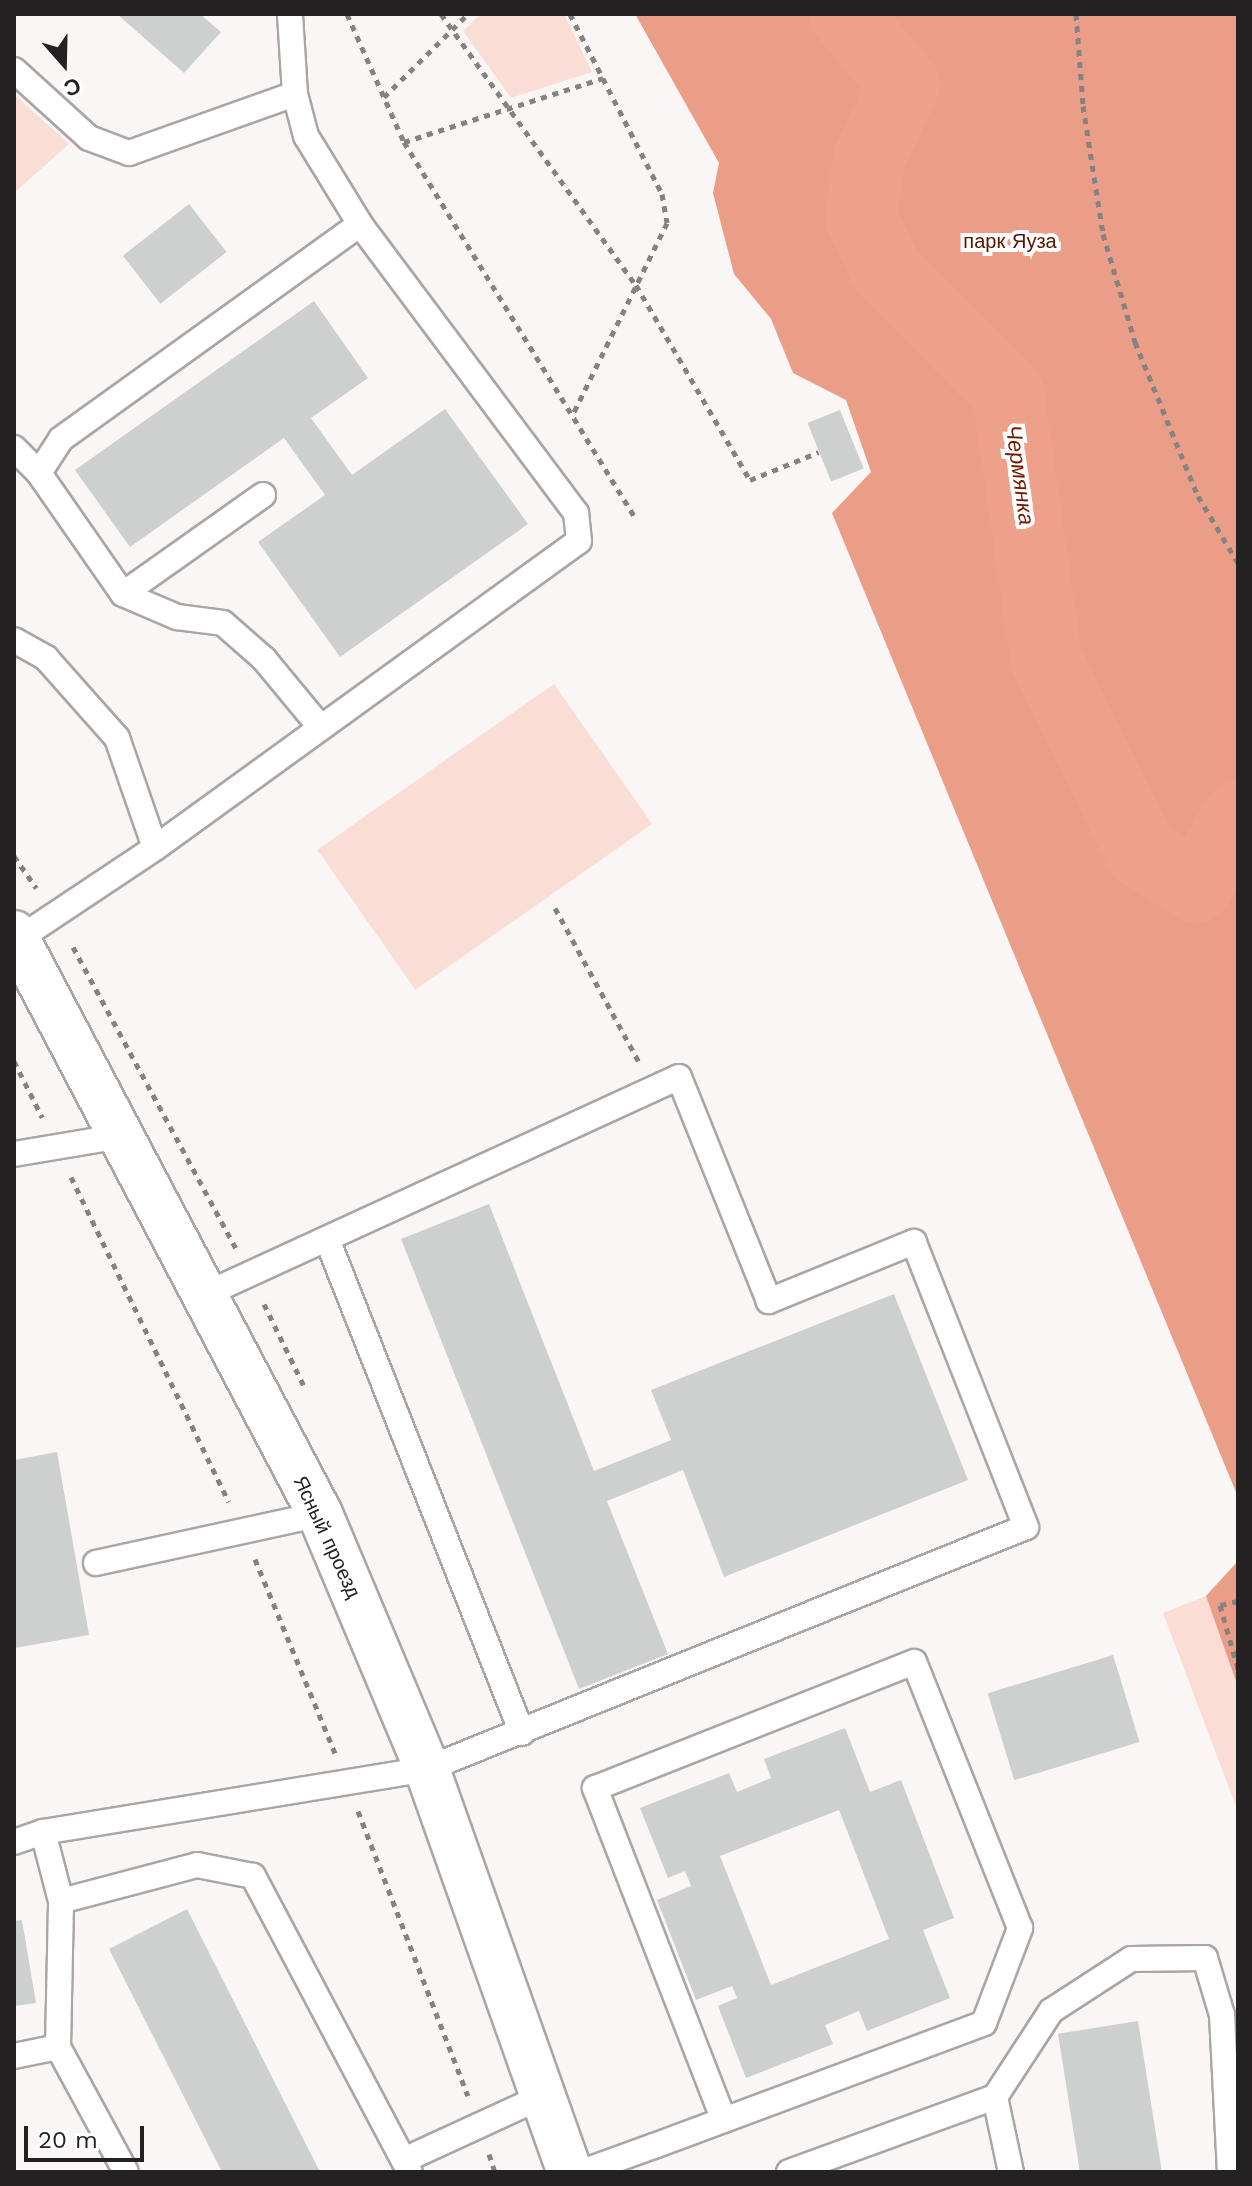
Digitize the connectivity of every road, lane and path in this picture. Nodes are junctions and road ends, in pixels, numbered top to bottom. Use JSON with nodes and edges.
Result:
{"nodes":[{"id":1,"x":290,"y":14,"type":"edge"},
{"id":2,"x":347,"y":14,"type":"edge"},
{"id":3,"x":441,"y":14,"type":"edge"},
{"id":4,"x":468,"y":14,"type":"edge"},
{"id":5,"x":570,"y":14,"type":"edge"},
{"id":6,"x":1076,"y":14,"type":"edge"},
{"id":7,"x":452,"y":30,"type":"junction"},
{"id":8,"x":14,"y":70,"type":"edge"},
{"id":9,"x":603,"y":78,"type":"junction"},
{"id":10,"x":295,"y":94,"type":"junction"},
{"id":11,"x":384,"y":97,"type":"junction"},
{"id":12,"x":509,"y":108,"type":"junction"},
{"id":13,"x":404,"y":142,"type":"junction"},
{"id":14,"x":360,"y":224,"type":"junction"},
{"id":15,"x":636,"y":285,"type":"junction"},
{"id":16,"x":572,"y":417,"type":"junction"},
{"id":17,"x":14,"y":448,"type":"edge"},
{"id":18,"x":819,"y":452,"type":"dead end"},
{"id":19,"x":39,"y":473,"type":"junction"},
{"id":20,"x":263,"y":495,"type":"dead end"},
{"id":21,"x":634,"y":516,"type":"dead end"},
{"id":22,"x":1238,"y":563,"type":"edge"},
{"id":23,"x":123,"y":594,"type":"junction"},
{"id":24,"x":14,"y":640,"type":"edge"},
{"id":25,"x":321,"y":728,"type":"junction"},
{"id":26,"x":155,"y":848,"type":"junction"},
{"id":27,"x":555,"y":908,"type":"dead end"},
{"id":28,"x":15,"y":938,"type":"edge"},
{"id":29,"x":14,"y":1061,"type":"edge"},
{"id":30,"x":653,"y":1088,"type":"junction"},
{"id":31,"x":122,"y":1136,"type":"junction"},
{"id":32,"x":57,"y":1147,"type":"junction"},
{"id":33,"x":14,"y":1154,"type":"edge"},
{"id":34,"x":327,"y":1239,"type":"junction"},
{"id":35,"x":204,"y":1295,"type":"junction"},
{"id":36,"x":320,"y":1514,"type":"junction"},
{"id":37,"x":243,"y":1531,"type":"junction"},
{"id":38,"x":96,"y":1563,"type":"dead end"},
{"id":39,"x":1238,"y":1601,"type":"edge"},
{"id":40,"x":1238,"y":1669,"type":"edge"},
{"id":41,"x":522,"y":1733,"type":"junction"},
{"id":42,"x":427,"y":1769,"type":"junction"},
{"id":43,"x":347,"y":1782,"type":"junction"},
{"id":44,"x":43,"y":1832,"type":"junction"},
{"id":45,"x":14,"y":1842,"type":"edge"},
{"id":46,"x":61,"y":1901,"type":"junction"},
{"id":47,"x":58,"y":2047,"type":"junction"},
{"id":48,"x":14,"y":2056,"type":"edge"},
{"id":49,"x":543,"y":2096,"type":"junction"},
{"id":50,"x":995,"y":2097,"type":"junction"},
{"id":51,"x":724,"y":2120,"type":"junction"},
{"id":52,"x":479,"y":2126,"type":"junction"},
{"id":53,"x":407,"y":2166,"type":"edge"},
{"id":54,"x":126,"y":2172,"type":"edge"},
{"id":55,"x":495,"y":2172,"type":"edge"},
{"id":56,"x":570,"y":2172,"type":"edge"},
{"id":57,"x":582,"y":2172,"type":"edge"},
{"id":58,"x":789,"y":2172,"type":"edge"},
{"id":59,"x":1011,"y":2172,"type":"edge"},
{"id":60,"x":1230,"y":2172,"type":"edge"}],
"edges":[{"from":1,"to":10,"type":"lane"},
{"from":2,"to":11,"type":"path"},
{"from":3,"to":7,"type":"path"},
{"from":4,"to":7,"type":"path"},
{"from":5,"to":9,"type":"path"},
{"from":6,"to":22,"type":"path"},
{"from":7,"to":11,"type":"path"},
{"from":7,"to":12,"type":"path"},
{"from":8,"to":10,"type":"lane"},
{"from":9,"to":12,"type":"path"},
{"from":9,"to":15,"type":"path"},
{"from":10,"to":14,"type":"lane"},
{"from":11,"to":13,"type":"path"},
{"from":12,"to":13,"type":"path"},
{"from":12,"to":15,"type":"path"},
{"from":13,"to":16,"type":"path"},
{"from":14,"to":19,"type":"lane"},
{"from":14,"to":25,"type":"lane"},
{"from":15,"to":16,"type":"path"},
{"from":15,"to":18,"type":"path"},
{"from":16,"to":21,"type":"path"},
{"from":17,"to":19,"type":"lane"},
{"from":19,"to":23,"type":"lane"},
{"from":20,"to":23,"type":"lane"},
{"from":23,"to":25,"type":"lane"},
{"from":24,"to":26,"type":"lane"},
{"from":25,"to":26,"type":"lane"},
{"from":26,"to":28,"type":"lane"},
{"from":27,"to":30,"type":"path"},
{"from":28,"to":31,"type":"street","name":"Ясный проезд"},
{"from":29,"to":32,"type":"path"},
{"from":30,"to":34,"type":"lane"},
{"from":30,"to":41,"type":"lane"},
{"from":31,"to":32,"type":"lane"},
{"from":31,"to":35,"type":"street","name":"Ясный проезд"},
{"from":32,"to":33,"type":"lane"},
{"from":32,"to":37,"type":"path"},
{"from":34,"to":35,"type":"lane"},
{"from":34,"to":41,"type":"lane"},
{"from":35,"to":36,"type":"street","name":"Ясный проезд"},
{"from":36,"to":37,"type":"lane"},
{"from":36,"to":42,"type":"street","name":"Ясный проезд"},
{"from":37,"to":38,"type":"lane"},
{"from":37,"to":43,"type":"path"},
{"from":39,"to":40,"type":"path"},
{"from":41,"to":42,"type":"lane"},
{"from":42,"to":43,"type":"lane"},
{"from":42,"to":49,"type":"street","name":"Ясный проезд"},
{"from":43,"to":44,"type":"lane"},
{"from":43,"to":52,"type":"path"},
{"from":44,"to":45,"type":"lane"},
{"from":44,"to":46,"type":"lane"},
{"from":46,"to":47,"type":"lane"},
{"from":46,"to":53,"type":"lane"},
{"from":47,"to":48,"type":"lane"},
{"from":47,"to":54,"type":"lane"},
{"from":49,"to":52,"type":"lane"},
{"from":49,"to":56,"type":"street","name":"Ясный проезд"},
{"from":50,"to":58,"type":"lane"},
{"from":50,"to":59,"type":"lane"},
{"from":50,"to":60,"type":"lane"},
{"from":51,"to":51,"type":"lane"},
{"from":51,"to":57,"type":"lane"},
{"from":52,"to":53,"type":"lane"},
{"from":52,"to":55,"type":"path"}]}
